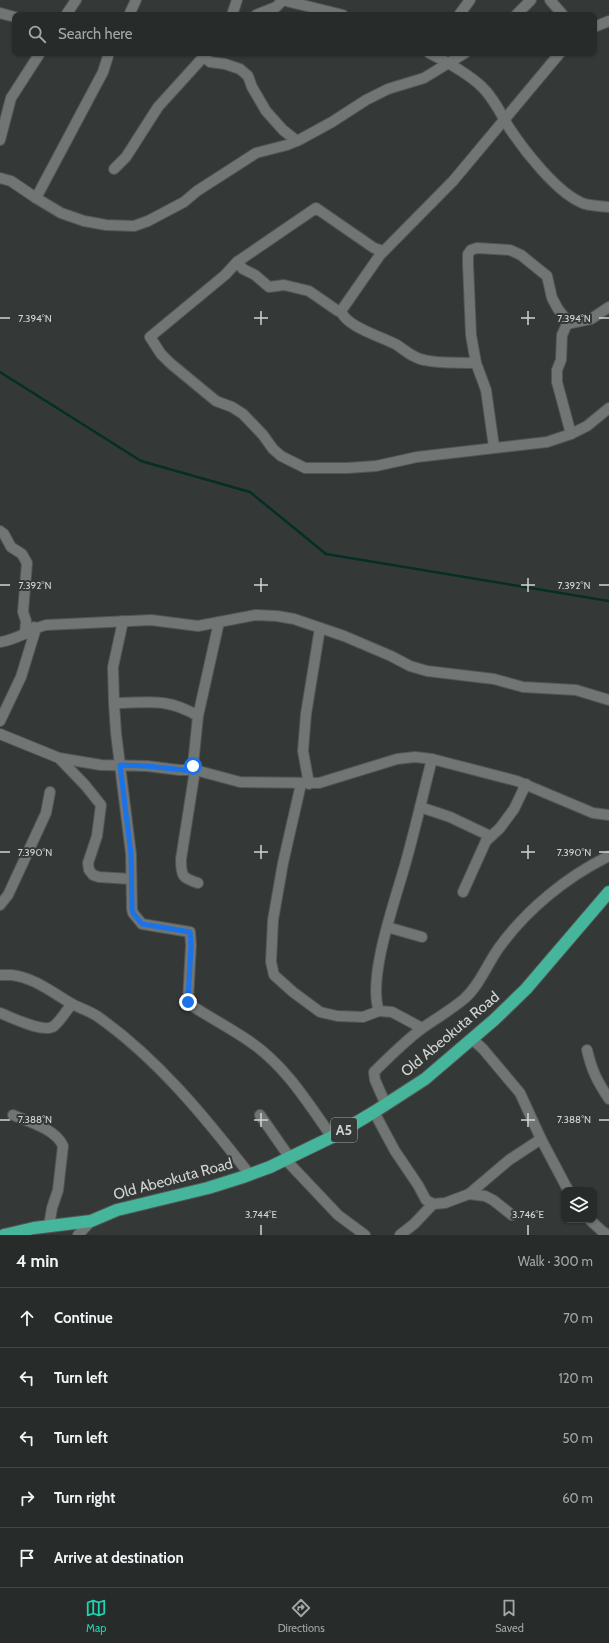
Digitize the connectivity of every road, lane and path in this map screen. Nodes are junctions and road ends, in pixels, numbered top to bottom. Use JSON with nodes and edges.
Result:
{"nodes":[{"id":1,"x":76,"y":0,"type":"edge"},
{"id":2,"x":136,"y":0,"type":"edge"},
{"id":3,"x":237,"y":0,"type":"edge"},
{"id":4,"x":282,"y":0,"type":"edge"},
{"id":5,"x":470,"y":0,"type":"edge"},
{"id":6,"x":531,"y":0,"type":"edge"},
{"id":7,"x":550,"y":0,"type":"edge"},
{"id":8,"x":68,"y":12,"type":"edge"},
{"id":9,"x":130,"y":12,"type":"edge"},
{"id":10,"x":233,"y":12,"type":"edge"},
{"id":11,"x":264,"y":12,"type":"edge"},
{"id":12,"x":331,"y":12,"type":"edge"},
{"id":13,"x":461,"y":12,"type":"edge"},
{"id":14,"x":519,"y":12,"type":"edge"},
{"id":15,"x":560,"y":12,"type":"edge"},
{"id":16,"x":0,"y":13,"type":"edge"},
{"id":17,"x":12,"y":17,"type":"edge"},
{"id":18,"x":609,"y":21,"type":"edge"},
{"id":19,"x":597,"y":26,"type":"edge"},
{"id":20,"x":38,"y":56,"type":"edge"},
{"id":21,"x":108,"y":56,"type":"edge"},
{"id":22,"x":205,"y":56,"type":"edge"},
{"id":23,"x":207,"y":56,"type":"edge"},
{"id":24,"x":437,"y":56,"type":"edge"},
{"id":25,"x":460,"y":56,"type":"edge"},
{"id":26,"x":557,"y":56,"type":"edge"},
{"id":27,"x":450,"y":63,"type":"junction"},
{"id":28,"x":504,"y":119,"type":"junction"},
{"id":29,"x":0,"y":140,"type":"edge"},
{"id":30,"x":297,"y":141,"type":"junction"},
{"id":31,"x":114,"y":169,"type":"dead end"},
{"id":32,"x":0,"y":178,"type":"edge"},
{"id":33,"x":36,"y":198,"type":"junction"},
{"id":34,"x":609,"y":207,"type":"edge"},
{"id":35,"x":383,"y":251,"type":"junction"},
{"id":36,"x":237,"y":262,"type":"junction"},
{"id":37,"x":609,"y":307,"type":"edge"},
{"id":38,"x":341,"y":311,"type":"junction"},
{"id":39,"x":567,"y":324,"type":"junction"},
{"id":40,"x":476,"y":363,"type":"junction"},
{"id":41,"x":609,"y":408,"type":"edge"},
{"id":42,"x":572,"y":434,"type":"junction"},
{"id":43,"x":494,"y":447,"type":"junction"},
{"id":44,"x":0,"y":531,"type":"edge"},
{"id":45,"x":26,"y":621,"type":"junction"},
{"id":46,"x":122,"y":621,"type":"junction"},
{"id":47,"x":219,"y":622,"type":"junction"},
{"id":48,"x":36,"y":628,"type":"junction"},
{"id":49,"x":320,"y":628,"type":"junction"},
{"id":50,"x":25,"y":634,"type":"junction"},
{"id":51,"x":0,"y":642,"type":"edge"},
{"id":52,"x":609,"y":700,"type":"edge"},
{"id":53,"x":114,"y":703,"type":"junction"},
{"id":54,"x":198,"y":716,"type":"junction"},
{"id":55,"x":0,"y":721,"type":"edge"},
{"id":56,"x":0,"y":734,"type":"edge"},
{"id":57,"x":59,"y":758,"type":"junction"},
{"id":58,"x":432,"y":759,"type":"junction"},
{"id":59,"x":120,"y":765,"type":"junction"},
{"id":60,"x":195,"y":770,"type":"junction"},
{"id":61,"x":305,"y":784,"type":"junction"},
{"id":62,"x":526,"y":784,"type":"junction"},
{"id":63,"x":50,"y":792,"type":"dead end"},
{"id":64,"x":420,"y":807,"type":"junction"},
{"id":65,"x":609,"y":815,"type":"edge"},
{"id":66,"x":490,"y":836,"type":"junction"},
{"id":67,"x":609,"y":856,"type":"edge"},
{"id":68,"x":131,"y":878,"type":"junction"},
{"id":69,"x":198,"y":883,"type":"dead end"},
{"id":70,"x":463,"y":892,"type":"dead end"},
{"id":71,"x":609,"y":892,"type":"edge"},
{"id":72,"x":0,"y":905,"type":"edge"},
{"id":73,"x":387,"y":927,"type":"junction"},
{"id":74,"x":422,"y":937,"type":"dead end"},
{"id":75,"x":0,"y":978,"type":"edge"},
{"id":76,"x":72,"y":1004,"type":"junction"},
{"id":77,"x":379,"y":1011,"type":"junction"},
{"id":78,"x":0,"y":1013,"type":"edge"},
{"id":79,"x":422,"y":1028,"type":"junction"},
{"id":80,"x":472,"y":1039,"type":"junction"},
{"id":81,"x":587,"y":1050,"type":"dead end"},
{"id":82,"x":609,"y":1099,"type":"edge"},
{"id":83,"x":386,"y":1105,"type":"junction"},
{"id":84,"x":374,"y":1112,"type":"junction"},
{"id":85,"x":13,"y":1115,"type":"dead end"},
{"id":86,"x":260,"y":1115,"type":"dead end"},
{"id":87,"x":332,"y":1137,"type":"junction"},
{"id":88,"x":541,"y":1139,"type":"junction"},
{"id":89,"x":288,"y":1159,"type":"junction"},
{"id":90,"x":250,"y":1175,"type":"junction"},
{"id":91,"x":566,"y":1187,"type":"edge"},
{"id":92,"x":469,"y":1194,"type":"junction"},
{"id":93,"x":433,"y":1204,"type":"junction"},
{"id":94,"x":512,"y":1215,"type":"dead end"},
{"id":95,"x":91,"y":1221,"type":"junction"},
{"id":96,"x":593,"y":1223,"type":"edge"},
{"id":97,"x":49,"y":1226,"type":"junction"},
{"id":98,"x":4,"y":1235,"type":"edge"},
{"id":99,"x":78,"y":1235,"type":"edge"},
{"id":100,"x":365,"y":1235,"type":"edge"},
{"id":101,"x":400,"y":1235,"type":"edge"},
{"id":102,"x":608,"y":1235,"type":"edge"}],
"edges":[{"from":1,"to":8,"type":"street"},
{"from":2,"to":9,"type":"street"},
{"from":3,"to":10,"type":"street"},
{"from":4,"to":11,"type":"street"},
{"from":4,"to":12,"type":"street"},
{"from":5,"to":13,"type":"street"},
{"from":6,"to":14,"type":"street"},
{"from":7,"to":15,"type":"street"},
{"from":16,"to":17,"type":"street"},
{"from":18,"to":19,"type":"street"},
{"from":20,"to":29,"type":"street"},
{"from":21,"to":33,"type":"street"},
{"from":22,"to":31,"type":"street"},
{"from":23,"to":30,"type":"street"},
{"from":24,"to":27,"type":"street"},
{"from":25,"to":27,"type":"street"},
{"from":26,"to":28,"type":"street"},
{"from":27,"to":28,"type":"street"},
{"from":27,"to":30,"type":"street"},
{"from":28,"to":34,"type":"street"},
{"from":28,"to":35,"type":"street"},
{"from":30,"to":33,"type":"street"},
{"from":32,"to":33,"type":"street"},
{"from":35,"to":36,"type":"street"},
{"from":35,"to":38,"type":"street"},
{"from":36,"to":38,"type":"street"},
{"from":36,"to":43,"type":"street"},
{"from":37,"to":39,"type":"street"},
{"from":38,"to":40,"type":"street"},
{"from":39,"to":40,"type":"street"},
{"from":39,"to":42,"type":"street"},
{"from":40,"to":43,"type":"street"},
{"from":41,"to":42,"type":"street"},
{"from":42,"to":43,"type":"street"},
{"from":44,"to":45,"type":"street"},
{"from":45,"to":48,"type":"street"},
{"from":45,"to":50,"type":"street"},
{"from":46,"to":47,"type":"street"},
{"from":46,"to":48,"type":"street"},
{"from":46,"to":53,"type":"street"},
{"from":47,"to":49,"type":"street"},
{"from":47,"to":54,"type":"street"},
{"from":48,"to":50,"type":"street"},
{"from":48,"to":55,"type":"street"},
{"from":49,"to":52,"type":"street"},
{"from":49,"to":61,"type":"street"},
{"from":50,"to":51,"type":"street"},
{"from":53,"to":54,"type":"street"},
{"from":53,"to":59,"type":"street"},
{"from":54,"to":60,"type":"street"},
{"from":56,"to":57,"type":"street"},
{"from":57,"to":59,"type":"street"},
{"from":57,"to":68,"type":"street"},
{"from":58,"to":61,"type":"street"},
{"from":58,"to":62,"type":"street"},
{"from":58,"to":64,"type":"street"},
{"from":59,"to":60,"type":"street"},
{"from":59,"to":68,"type":"street"},
{"from":60,"to":61,"type":"street"},
{"from":60,"to":69,"type":"street"},
{"from":61,"to":77,"type":"street"},
{"from":62,"to":65,"type":"street"},
{"from":62,"to":66,"type":"street"},
{"from":63,"to":72,"type":"street"},
{"from":64,"to":66,"type":"street"},
{"from":64,"to":73,"type":"street"},
{"from":66,"to":70,"type":"street"},
{"from":67,"to":79,"type":"street"},
{"from":68,"to":87,"type":"street"},
{"from":71,"to":80,"type":"highway","name":"Old Abeokuta Road","number":"A5"},
{"from":73,"to":74,"type":"street"},
{"from":73,"to":77,"type":"street"},
{"from":75,"to":76,"type":"street"},
{"from":76,"to":78,"type":"street"},
{"from":76,"to":90,"type":"street"},
{"from":77,"to":79,"type":"street"},
{"from":79,"to":83,"type":"street"},
{"from":80,"to":83,"type":"highway","name":"Old Abeokuta Road","number":"A5"},
{"from":80,"to":88,"type":"street"},
{"from":81,"to":82,"type":"street"},
{"from":83,"to":84,"type":"highway","name":"Old Abeokuta Road","number":"A5"},
{"from":84,"to":87,"type":"highway","name":"Old Abeokuta Road","number":"A5"},
{"from":84,"to":93,"type":"street"},
{"from":85,"to":97,"type":"street"},
{"from":86,"to":89,"type":"street"},
{"from":87,"to":89,"type":"highway","name":"Old Abeokuta Road","number":"A5"},
{"from":88,"to":91,"type":"street"},
{"from":88,"to":92,"type":"street"},
{"from":89,"to":90,"type":"highway","name":"Old Abeokuta Road","number":"A5"},
{"from":89,"to":100,"type":"street"},
{"from":90,"to":95,"type":"highway","name":"Old Abeokuta Road","number":"A5"},
{"from":92,"to":93,"type":"street"},
{"from":92,"to":94,"type":"street"},
{"from":93,"to":101,"type":"street"},
{"from":95,"to":97,"type":"highway","name":"Old Abeokuta Road","number":"A5"},
{"from":95,"to":99,"type":"street"},
{"from":96,"to":102,"type":"street"},
{"from":97,"to":98,"type":"highway","name":"Old Abeokuta Road","number":"A5"}]}
